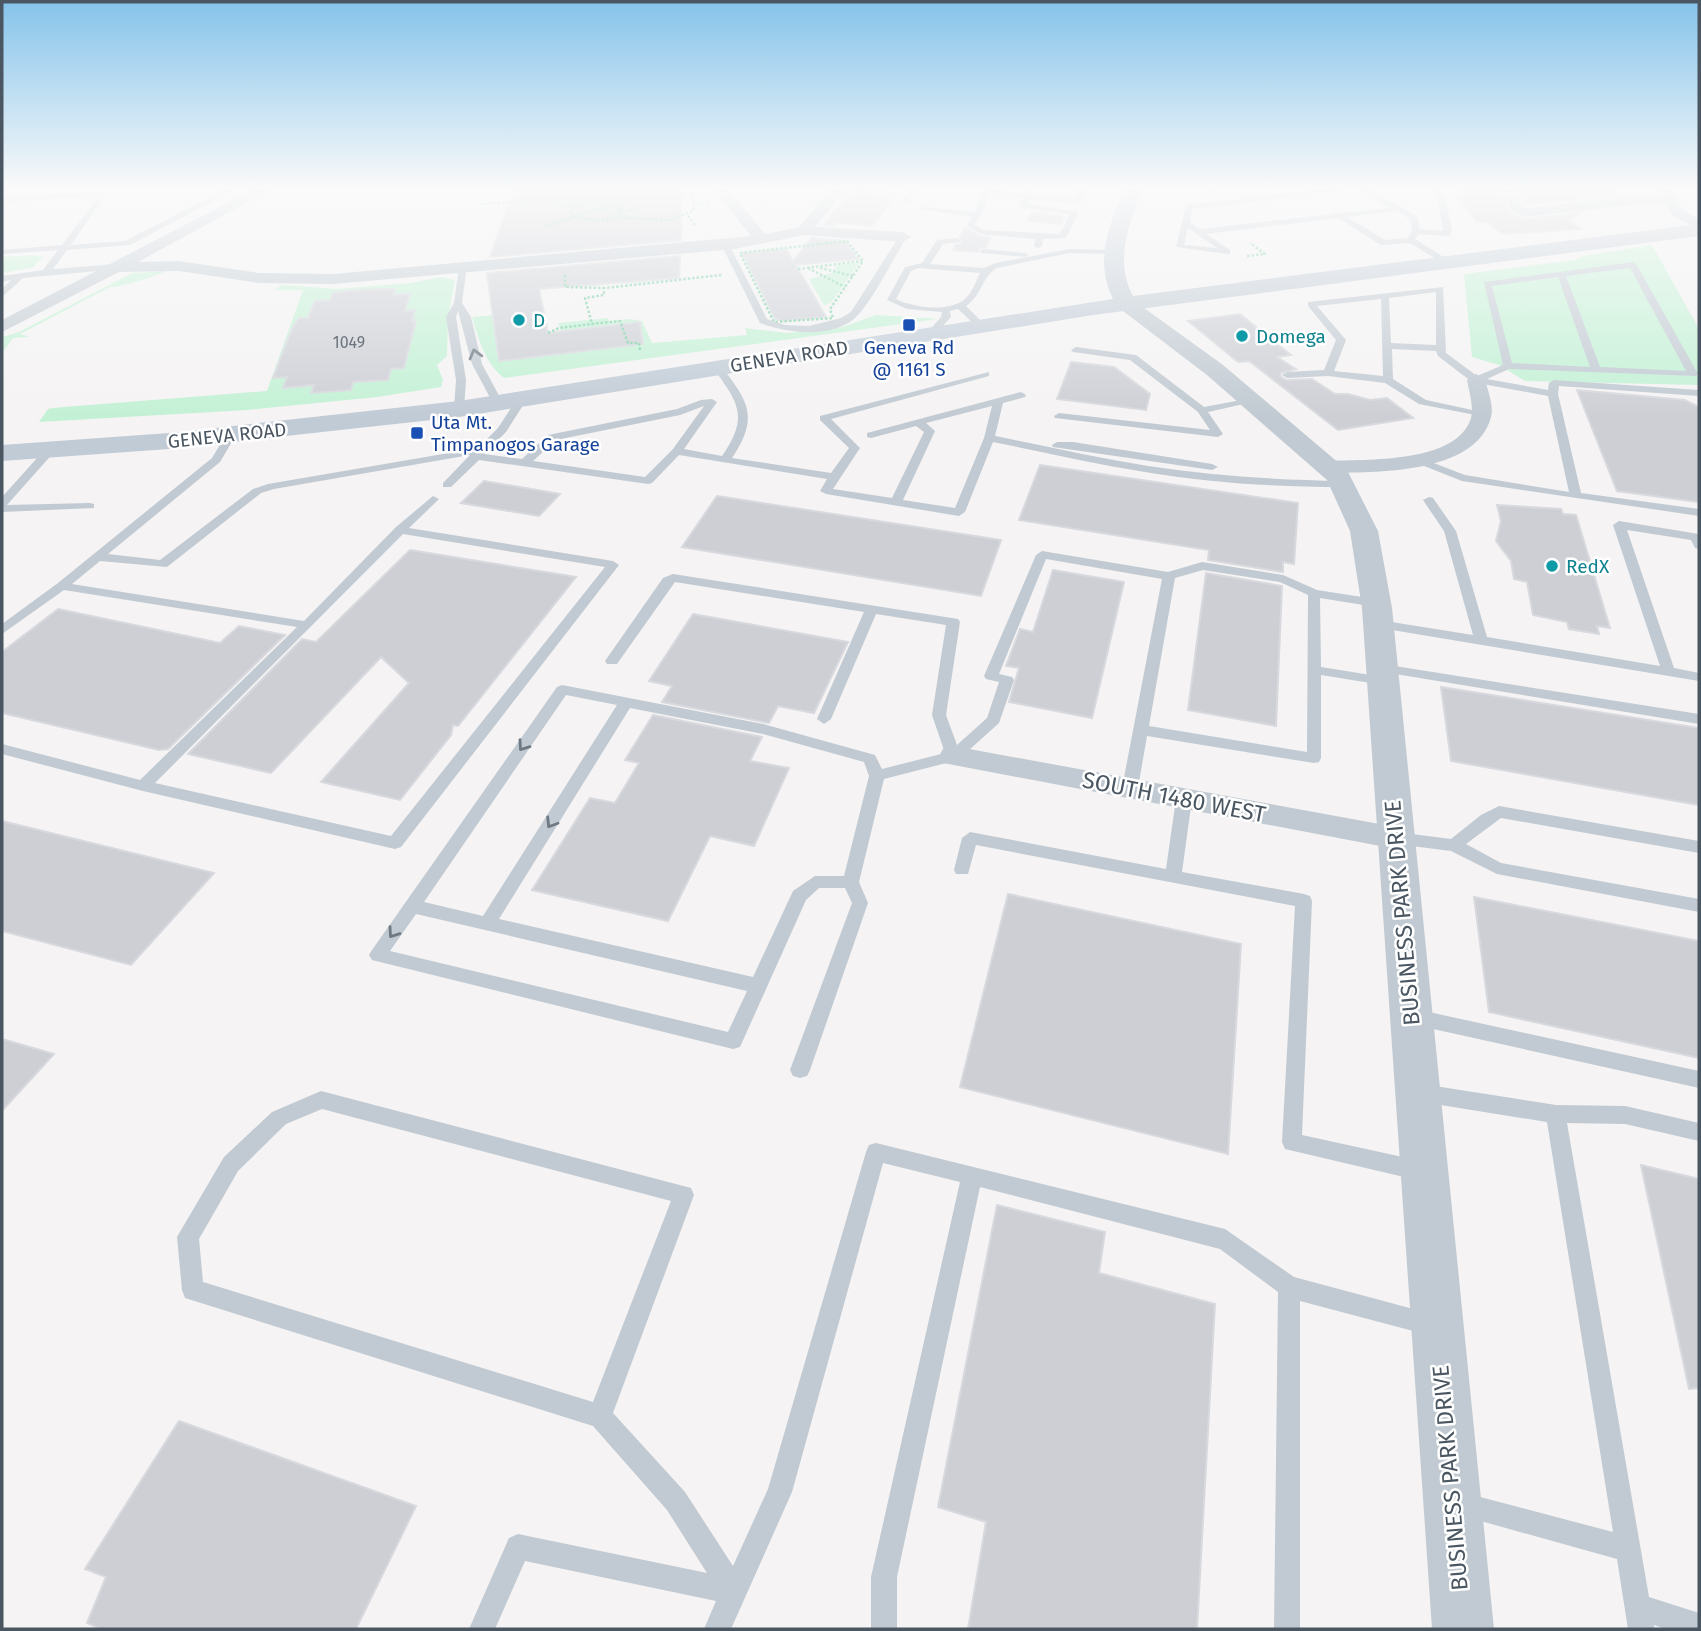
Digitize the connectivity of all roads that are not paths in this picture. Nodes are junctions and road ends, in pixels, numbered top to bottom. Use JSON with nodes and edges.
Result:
{"nodes":[{"id":1,"x":51,"y":265,"type":"edge"},
{"id":2,"x":120,"y":265,"type":"edge"},
{"id":3,"x":474,"y":265,"type":"edge"},
{"id":4,"x":735,"y":265,"type":"edge"},
{"id":5,"x":884,"y":265,"type":"edge"},
{"id":6,"x":925,"y":265,"type":"edge"},
{"id":7,"x":926,"y":265,"type":"edge"},
{"id":8,"x":1002,"y":265,"type":"edge"},
{"id":9,"x":1113,"y":265,"type":"edge"},
{"id":10,"x":1432,"y":265,"type":"edge"},
{"id":11,"x":1632,"y":265,"type":"edge"},
{"id":12,"x":1633,"y":265,"type":"edge"},
{"id":13,"x":463,"y":266,"type":"junction"},
{"id":14,"x":116,"y":267,"type":"junction"},
{"id":15,"x":985,"y":271,"type":"junction"},
{"id":16,"x":46,"y":272,"type":"junction"},
{"id":17,"x":1560,"y":275,"type":"junction"},
{"id":18,"x":20,"y":276,"type":"junction"},
{"id":19,"x":2,"y":279,"type":"edge"},
{"id":20,"x":2,"y":293,"type":"edge"},
{"id":21,"x":1385,"y":295,"type":"junction"},
{"id":22,"x":458,"y":303,"type":"junction"},
{"id":23,"x":1126,"y":304,"type":"junction"},
{"id":24,"x":960,"y":306,"type":"junction"},
{"id":25,"x":946,"y":308,"type":"junction"},
{"id":26,"x":981,"y":326,"type":"junction"},
{"id":27,"x":2,"y":327,"type":"edge"},
{"id":28,"x":931,"y":334,"type":"junction"},
{"id":29,"x":1387,"y":346,"type":"junction"},
{"id":30,"x":1441,"y":348,"type":"junction"},
{"id":31,"x":1076,"y":350,"type":"dead end"},
{"id":32,"x":1508,"y":366,"type":"junction"},
{"id":33,"x":718,"y":368,"type":"junction"},
{"id":34,"x":1596,"y":370,"type":"junction"},
{"id":35,"x":1328,"y":373,"type":"junction"},
{"id":36,"x":986,"y":374,"type":"dead end"},
{"id":37,"x":1287,"y":375,"type":"dead end"},
{"id":38,"x":1388,"y":380,"type":"junction"},
{"id":39,"x":1476,"y":380,"type":"junction"},
{"id":40,"x":1699,"y":393,"type":"edge"},
{"id":41,"x":1553,"y":394,"type":"junction"},
{"id":42,"x":1021,"y":395,"type":"dead end"},
{"id":43,"x":510,"y":401,"type":"junction"},
{"id":44,"x":998,"y":401,"type":"junction"},
{"id":45,"x":1252,"y":401,"type":"junction"},
{"id":46,"x":458,"y":409,"type":"junction"},
{"id":47,"x":1202,"y":410,"type":"junction"},
{"id":48,"x":1482,"y":415,"type":"junction"},
{"id":49,"x":1059,"y":416,"type":"dead end"},
{"id":50,"x":919,"y":423,"type":"junction"},
{"id":51,"x":231,"y":435,"type":"junction"},
{"id":52,"x":871,"y":435,"type":"dead end"},
{"id":53,"x":989,"y":438,"type":"junction"},
{"id":54,"x":51,"y":449,"type":"junction"},
{"id":55,"x":677,"y":451,"type":"junction"},
{"id":56,"x":2,"y":453,"type":"edge"},
{"id":57,"x":480,"y":453,"type":"junction"},
{"id":58,"x":725,"y":460,"type":"junction"},
{"id":59,"x":1418,"y":460,"type":"junction"},
{"id":60,"x":524,"y":463,"type":"junction"},
{"id":61,"x":834,"y":477,"type":"junction"},
{"id":62,"x":1323,"y":479,"type":"junction"},
{"id":63,"x":447,"y":485,"type":"dead end"},
{"id":64,"x":1576,"y":496,"type":"junction"},
{"id":65,"x":433,"y":499,"type":"dead end"},
{"id":66,"x":1429,"y":500,"type":"dead end"},
{"id":67,"x":896,"y":502,"type":"junction"},
{"id":68,"x":2,"y":506,"type":"edge"},
{"id":69,"x":90,"y":506,"type":"dead end"},
{"id":70,"x":1699,"y":513,"type":"edge"},
{"id":71,"x":400,"y":530,"type":"junction"},
{"id":72,"x":1699,"y":545,"type":"edge"},
{"id":73,"x":97,"y":557,"type":"junction"},
{"id":74,"x":1169,"y":576,"type":"junction"},
{"id":75,"x":62,"y":586,"type":"junction"},
{"id":76,"x":1314,"y":593,"type":"junction"},
{"id":77,"x":872,"y":609,"type":"junction"},
{"id":78,"x":1377,"y":613,"type":"junction"},
{"id":79,"x":307,"y":625,"type":"junction"},
{"id":80,"x":2,"y":630,"type":"edge"},
{"id":81,"x":1480,"y":640,"type":"junction"},
{"id":82,"x":612,"y":661,"type":"dead end"},
{"id":83,"x":1314,"y":670,"type":"junction"},
{"id":84,"x":1669,"y":673,"type":"junction"},
{"id":85,"x":1382,"y":675,"type":"junction"},
{"id":86,"x":1699,"y":677,"type":"edge"},
{"id":87,"x":626,"y":703,"type":"junction"},
{"id":88,"x":824,"y":719,"type":"dead end"},
{"id":89,"x":1699,"y":719,"type":"edge"},
{"id":90,"x":1141,"y":730,"type":"junction"},
{"id":91,"x":2,"y":749,"type":"edge"},
{"id":92,"x":953,"y":756,"type":"junction"},
{"id":93,"x":877,"y":776,"type":"junction"},
{"id":94,"x":144,"y":786,"type":"junction"},
{"id":95,"x":1130,"y":789,"type":"junction"},
{"id":96,"x":1184,"y":799,"type":"junction"},
{"id":97,"x":1396,"y":838,"type":"junction"},
{"id":98,"x":1454,"y":845,"type":"junction"},
{"id":99,"x":1699,"y":847,"type":"edge"},
{"id":100,"x":962,"y":870,"type":"dead end"},
{"id":101,"x":1173,"y":876,"type":"junction"},
{"id":102,"x":851,"y":882,"type":"junction"},
{"id":103,"x":412,"y":906,"type":"junction"},
{"id":104,"x":1699,"y":906,"type":"edge"},
{"id":105,"x":487,"y":924,"type":"junction"},
{"id":106,"x":758,"y":986,"type":"junction"},
{"id":107,"x":1411,"y":1016,"type":"junction"},
{"id":108,"x":800,"y":1070,"type":"dead end"},
{"id":109,"x":1699,"y":1080,"type":"edge"},
{"id":110,"x":1417,"y":1092,"type":"junction"},
{"id":111,"x":1556,"y":1114,"type":"junction"},
{"id":112,"x":1699,"y":1132,"type":"edge"},
{"id":113,"x":1424,"y":1171,"type":"junction"},
{"id":114,"x":972,"y":1175,"type":"junction"},
{"id":115,"x":1289,"y":1287,"type":"junction"},
{"id":116,"x":1437,"y":1327,"type":"junction"},
{"id":117,"x":600,"y":1416,"type":"junction"},
{"id":118,"x":1452,"y":1502,"type":"junction"},
{"id":119,"x":1628,"y":1549,"type":"junction"},
{"id":120,"x":734,"y":1592,"type":"junction"},
{"id":121,"x":1639,"y":1618,"type":"edge"},
{"id":122,"x":1699,"y":1626,"type":"edge"},
{"id":123,"x":482,"y":1629,"type":"edge"},
{"id":124,"x":717,"y":1629,"type":"edge"},
{"id":125,"x":884,"y":1629,"type":"edge"},
{"id":126,"x":1287,"y":1629,"type":"edge"},
{"id":127,"x":1463,"y":1629,"type":"edge"}],
"edges":[{"from":1,"to":16,"type":"lane"},
{"from":2,"to":14,"type":"street"},
{"from":3,"to":13,"type":"street"},
{"from":4,"to":5,"type":"lane"},
{"from":6,"to":25,"type":"lane"},
{"from":7,"to":15,"type":"lane"},
{"from":8,"to":15,"type":"lane"},
{"from":9,"to":23,"type":"main road"},
{"from":10,"to":23,"type":"main road","name":"GENEVA ROAD"},
{"from":11,"to":17,"type":"lane"},
{"from":12,"to":34,"type":"lane"},
{"from":13,"to":14,"type":"street"},
{"from":13,"to":22,"type":"lane"},
{"from":14,"to":16,"type":"lane"},
{"from":14,"to":27,"type":"street"},
{"from":15,"to":24,"type":"lane"},
{"from":16,"to":18,"type":"lane"},
{"from":17,"to":32,"type":"lane"},
{"from":17,"to":34,"type":"lane"},
{"from":18,"to":19,"type":"lane"},
{"from":18,"to":20,"type":"lane"},
{"from":21,"to":29,"type":"lane"},
{"from":21,"to":30,"type":"lane"},
{"from":21,"to":35,"type":"lane"},
{"from":43,"to":22,"type":"lane","one_way":true},
{"from":22,"to":46,"type":"lane"},
{"from":23,"to":26,"type":"main road","name":"GENEVA ROAD"},
{"from":23,"to":45,"type":"street","name":"BUSINESS PARK DRIVE"},
{"from":24,"to":25,"type":"lane"},
{"from":24,"to":26,"type":"lane"},
{"from":25,"to":28,"type":"lane"},
{"from":26,"to":28,"type":"main road","name":"GENEVA ROAD"},
{"from":28,"to":33,"type":"main road","name":"GENEVA ROAD"},
{"from":29,"to":30,"type":"lane"},
{"from":29,"to":38,"type":"lane"},
{"from":30,"to":39,"type":"lane"},
{"from":31,"to":47,"type":"lane"},
{"from":32,"to":34,"type":"lane"},
{"from":32,"to":39,"type":"lane"},
{"from":33,"to":43,"type":"main road","name":"GENEVA ROAD"},
{"from":33,"to":58,"type":"lane"},
{"from":35,"to":37,"type":"lane"},
{"from":35,"to":38,"type":"lane"},
{"from":36,"to":61,"type":"lane"},
{"from":38,"to":48,"type":"lane"},
{"from":39,"to":41,"type":"lane"},
{"from":39,"to":48,"type":"street"},
{"from":40,"to":41,"type":"lane"},
{"from":41,"to":64,"type":"lane"},
{"from":42,"to":44,"type":"lane"},
{"from":43,"to":46,"type":"main road","name":"GENEVA ROAD"},
{"from":43,"to":57,"type":"lane"},
{"from":44,"to":50,"type":"lane"},
{"from":44,"to":53,"type":"lane"},
{"from":45,"to":47,"type":"lane"},
{"from":45,"to":62,"type":"street","name":"BUSINESS PARK DRIVE"},
{"from":46,"to":51,"type":"main road","name":"GENEVA ROAD"},
{"from":47,"to":49,"type":"lane"},
{"from":48,"to":59,"type":"street"},
{"from":50,"to":52,"type":"lane"},
{"from":50,"to":67,"type":"lane"},
{"from":51,"to":54,"type":"main road","name":"GENEVA ROAD"},
{"from":51,"to":73,"type":"lane"},
{"from":53,"to":62,"type":"lane"},
{"from":53,"to":67,"type":"lane"},
{"from":54,"to":56,"type":"main road","name":"GENEVA ROAD"},
{"from":54,"to":68,"type":"lane"},
{"from":55,"to":58,"type":"lane"},
{"from":55,"to":60,"type":"lane"},
{"from":55,"to":60,"type":"lane"},
{"from":57,"to":60,"type":"lane"},
{"from":57,"to":63,"type":"lane"},
{"from":57,"to":73,"type":"lane"},
{"from":58,"to":61,"type":"lane"},
{"from":59,"to":62,"type":"street"},
{"from":59,"to":64,"type":"lane"},
{"from":61,"to":67,"type":"lane"},
{"from":62,"to":78,"type":"street","name":"BUSINESS PARK DRIVE"},
{"from":64,"to":70,"type":"lane"},
{"from":65,"to":71,"type":"lane"},
{"from":66,"to":81,"type":"lane"},
{"from":68,"to":69,"type":"lane"},
{"from":71,"to":79,"type":"lane"},
{"from":71,"to":94,"type":"lane"},
{"from":72,"to":84,"type":"lane"},
{"from":73,"to":75,"type":"lane"},
{"from":74,"to":76,"type":"lane"},
{"from":74,"to":90,"type":"lane"},
{"from":74,"to":92,"type":"lane"},
{"from":75,"to":79,"type":"lane"},
{"from":75,"to":80,"type":"lane"},
{"from":76,"to":78,"type":"lane"},
{"from":76,"to":83,"type":"lane"},
{"from":77,"to":82,"type":"lane"},
{"from":77,"to":88,"type":"lane"},
{"from":77,"to":92,"type":"lane"},
{"from":78,"to":81,"type":"lane"},
{"from":78,"to":85,"type":"street","name":"BUSINESS PARK DRIVE"},
{"from":79,"to":94,"type":"lane"},
{"from":81,"to":84,"type":"lane"},
{"from":83,"to":85,"type":"lane"},
{"from":83,"to":90,"type":"lane"},
{"from":84,"to":86,"type":"lane"},
{"from":85,"to":89,"type":"lane"},
{"from":85,"to":97,"type":"street","name":"BUSINESS PARK DRIVE"},
{"from":87,"to":93,"type":"lane"},
{"from":87,"to":103,"type":"lane","one_way":true},
{"from":87,"to":105,"type":"lane","one_way":true},
{"from":90,"to":95,"type":"lane"},
{"from":91,"to":94,"type":"lane"},
{"from":92,"to":93,"type":"lane"},
{"from":92,"to":95,"type":"street","name":"SOUTH 1480 WEST"},
{"from":93,"to":102,"type":"lane"},
{"from":95,"to":96,"type":"street","name":"SOUTH 1480 WEST"},
{"from":96,"to":97,"type":"street","name":"SOUTH 1480 WEST"},
{"from":96,"to":101,"type":"lane"},
{"from":97,"to":98,"type":"lane"},
{"from":97,"to":107,"type":"street","name":"BUSINESS PARK DRIVE"},
{"from":98,"to":99,"type":"lane"},
{"from":98,"to":104,"type":"lane"},
{"from":100,"to":101,"type":"lane"},
{"from":101,"to":113,"type":"lane"},
{"from":102,"to":106,"type":"lane"},
{"from":102,"to":108,"type":"lane"},
{"from":103,"to":105,"type":"lane"},
{"from":103,"to":106,"type":"lane","one_way":true},
{"from":105,"to":106,"type":"lane"},
{"from":107,"to":109,"type":"lane"},
{"from":107,"to":110,"type":"street","name":"BUSINESS PARK DRIVE"},
{"from":110,"to":111,"type":"lane"},
{"from":110,"to":113,"type":"street","name":"BUSINESS PARK DRIVE"},
{"from":111,"to":112,"type":"lane"},
{"from":111,"to":119,"type":"lane"},
{"from":113,"to":116,"type":"street","name":"BUSINESS PARK DRIVE"},
{"from":114,"to":115,"type":"lane"},
{"from":114,"to":120,"type":"lane"},
{"from":114,"to":125,"type":"lane"},
{"from":115,"to":116,"type":"lane"},
{"from":115,"to":126,"type":"lane"},
{"from":116,"to":118,"type":"street","name":"BUSINESS PARK DRIVE"},
{"from":117,"to":117,"type":"lane"},
{"from":117,"to":120,"type":"lane"},
{"from":118,"to":119,"type":"lane"},
{"from":118,"to":127,"type":"street","name":"BUSINESS PARK DRIVE"},
{"from":119,"to":121,"type":"lane"},
{"from":120,"to":123,"type":"lane"},
{"from":120,"to":124,"type":"lane"},
{"from":121,"to":122,"type":"lane"}]}
